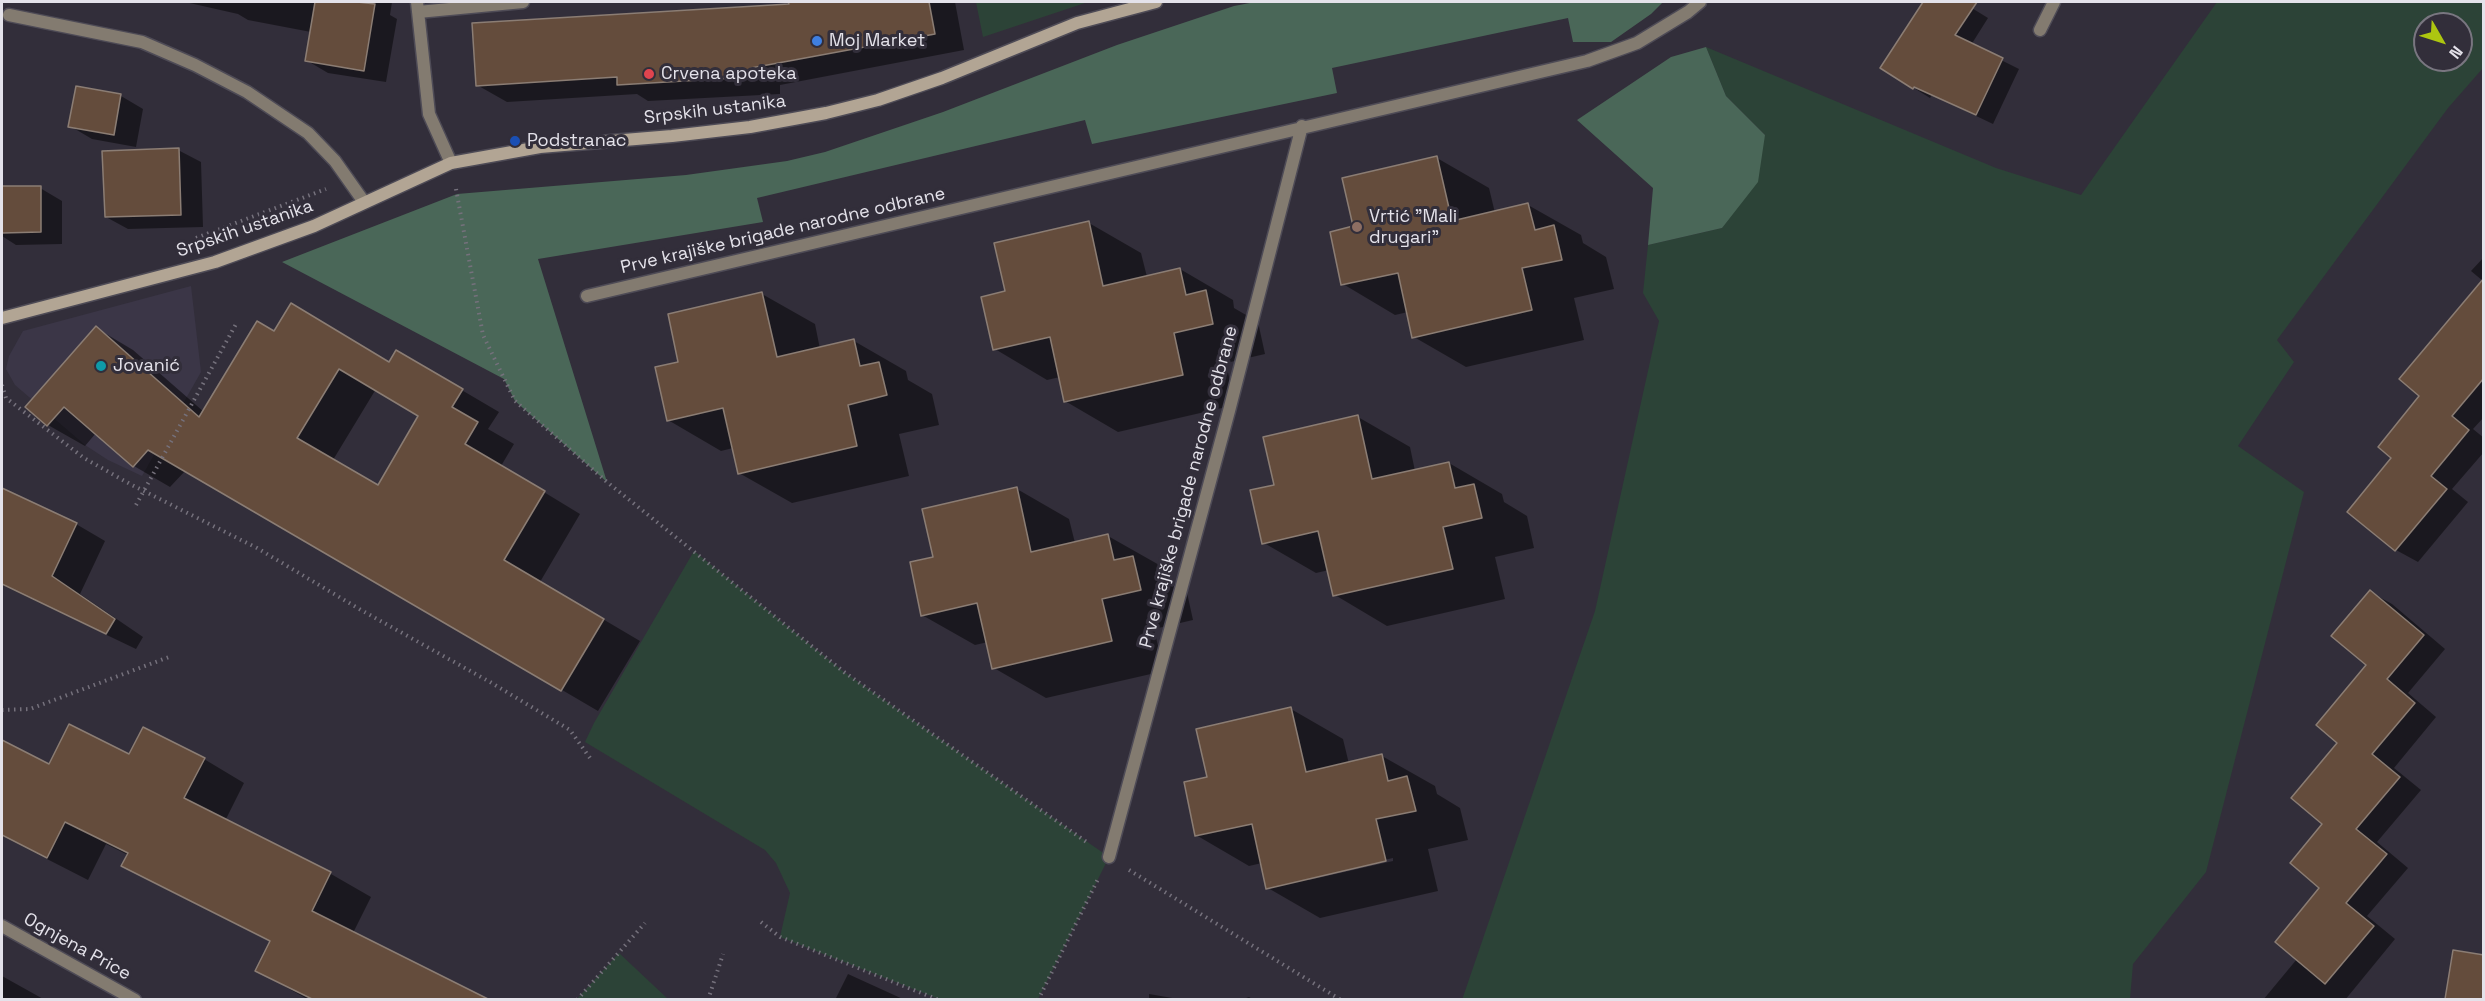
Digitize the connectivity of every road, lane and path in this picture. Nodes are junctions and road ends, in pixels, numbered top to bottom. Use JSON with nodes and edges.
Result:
{"nodes":[{"id":1,"x":523,"y":2,"type":"edge"},
{"id":2,"x":1156,"y":2,"type":"edge"},
{"id":3,"x":1700,"y":2,"type":"edge"},
{"id":4,"x":2054,"y":2,"type":"edge"},
{"id":5,"x":417,"y":7,"type":"edge"},
{"id":6,"x":9,"y":15,"type":"dead end"},
{"id":7,"x":2040,"y":30,"type":"dead end"},
{"id":8,"x":1302,"y":126,"type":"junction"},
{"id":9,"x":451,"y":163,"type":"junction"},
{"id":10,"x":348,"y":180,"type":"junction"},
{"id":11,"x":364,"y":202,"type":"junction"},
{"id":12,"x":193,"y":239,"type":"dead end"},
{"id":13,"x":588,"y":296,"type":"dead end"},
{"id":14,"x":2,"y":318,"type":"edge"},
{"id":15,"x":236,"y":324,"type":"dead end"},
{"id":16,"x":2,"y":386,"type":"edge"},
{"id":17,"x":143,"y":490,"type":"junction"},
{"id":18,"x":136,"y":505,"type":"dead end"},
{"id":19,"x":169,"y":657,"type":"dead end"},
{"id":20,"x":2,"y":710,"type":"edge"},
{"id":21,"x":590,"y":758,"type":"dead end"},
{"id":22,"x":1109,"y":857,"type":"junction"},
{"id":23,"x":760,"y":922,"type":"dead end"},
{"id":24,"x":645,"y":923,"type":"dead end"},
{"id":25,"x":2,"y":926,"type":"edge"},
{"id":26,"x":723,"y":954,"type":"dead end"},
{"id":27,"x":135,"y":999,"type":"edge"},
{"id":28,"x":577,"y":999,"type":"edge"},
{"id":29,"x":708,"y":999,"type":"edge"},
{"id":30,"x":939,"y":999,"type":"edge"},
{"id":31,"x":1038,"y":999,"type":"edge"},
{"id":32,"x":1341,"y":999,"type":"edge"}],
"edges":[{"from":1,"to":5,"type":"street"},
{"from":2,"to":9,"type":"street","name":"Srpskih ustanika"},
{"from":3,"to":8,"type":"street","name":"Prve krajiške brigade narodne odbrane"},
{"from":4,"to":7,"type":"street"},
{"from":5,"to":9,"type":"street"},
{"from":6,"to":10,"type":"street"},
{"from":8,"to":13,"type":"street","name":"Prve krajiške brigade narodne odbrane"},
{"from":8,"to":22,"type":"street","name":"Prve krajiške brigade narodne odbrane"},
{"from":9,"to":11,"type":"street","name":"Srpskih ustanika"},
{"from":9,"to":22,"type":"path"},
{"from":10,"to":11,"type":"street"},
{"from":10,"to":12,"type":"path"},
{"from":11,"to":14,"type":"street","name":"Srpskih ustanika"},
{"from":15,"to":17,"type":"path"},
{"from":16,"to":17,"type":"path"},
{"from":17,"to":18,"type":"path"},
{"from":17,"to":21,"type":"path"},
{"from":19,"to":20,"type":"path"},
{"from":22,"to":31,"type":"path"},
{"from":22,"to":32,"type":"path"},
{"from":23,"to":30,"type":"path"},
{"from":24,"to":28,"type":"path"},
{"from":25,"to":27,"type":"street","name":"Ognjena Price"},
{"from":26,"to":29,"type":"path"}]}
